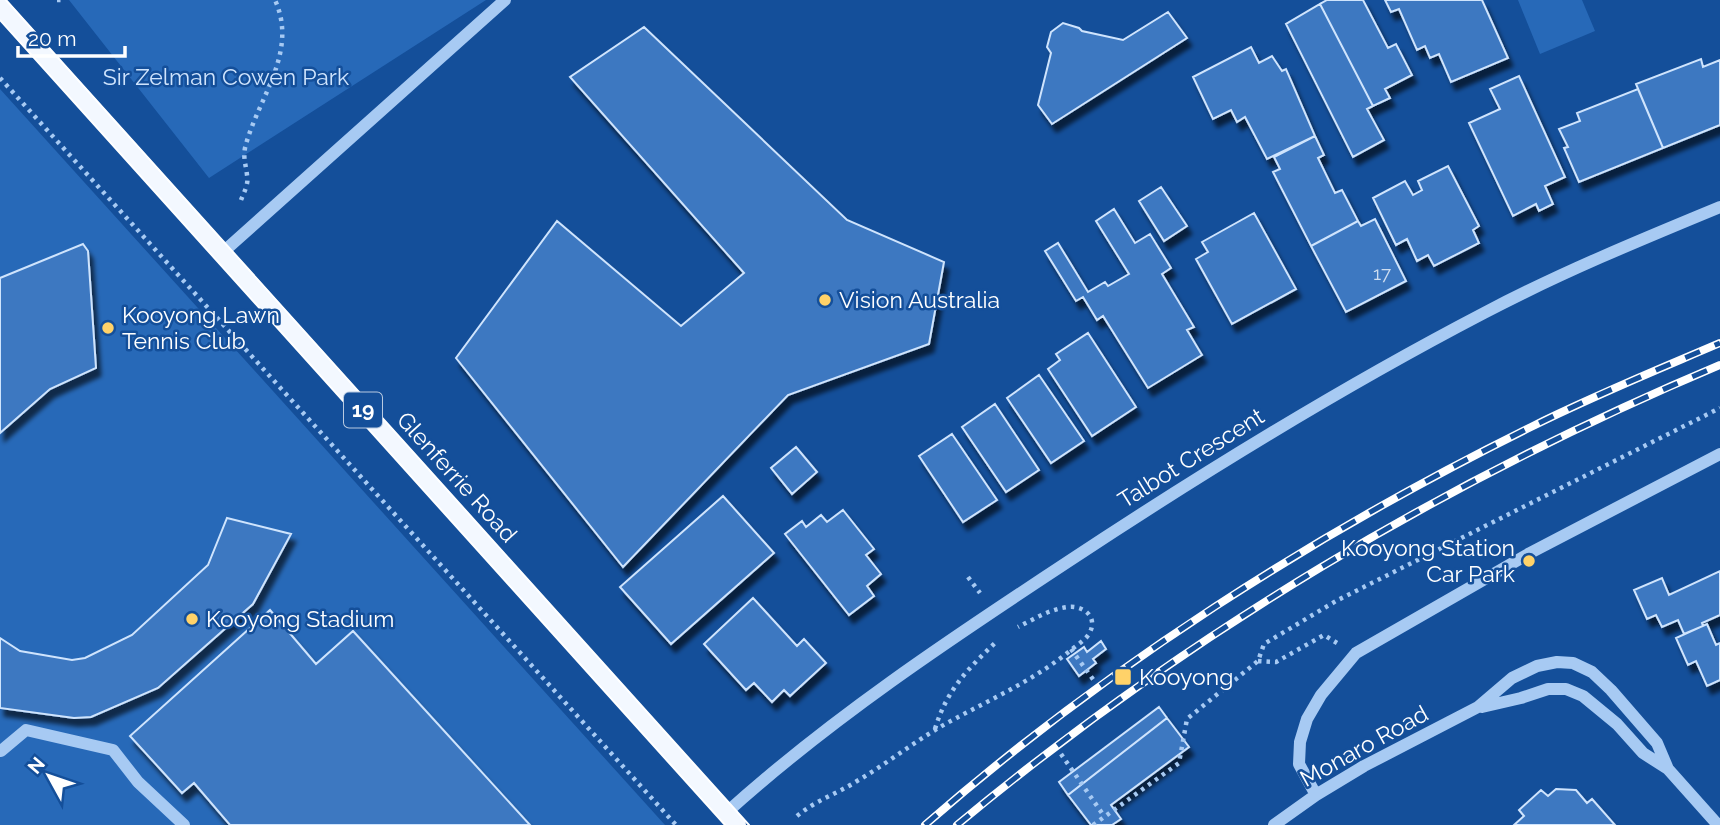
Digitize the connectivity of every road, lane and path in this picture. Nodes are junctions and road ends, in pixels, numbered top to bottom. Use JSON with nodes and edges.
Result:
{"nodes":[{"id":1,"x":57,"y":0,"type":"edge"},
{"id":2,"x":63,"y":0,"type":"edge"},
{"id":3,"x":275,"y":0,"type":"edge"},
{"id":4,"x":505,"y":0,"type":"edge"},
{"id":5,"x":0,"y":6,"type":"edge"},
{"id":6,"x":0,"y":78,"type":"edge"},
{"id":7,"x":241,"y":200,"type":"dead end"},
{"id":8,"x":1720,"y":207,"type":"edge"},
{"id":9,"x":222,"y":253,"type":"junction"},
{"id":10,"x":1720,"y":408,"type":"edge"},
{"id":11,"x":1720,"y":454,"type":"edge"},
{"id":12,"x":1017,"y":627,"type":"dead end"},
{"id":13,"x":1071,"y":649,"type":"junction"},
{"id":14,"x":1356,"y":653,"type":"junction"},
{"id":15,"x":1258,"y":661,"type":"junction"},
{"id":16,"x":1096,"y":682,"type":"dead end"},
{"id":17,"x":1478,"y":707,"type":"junction"},
{"id":18,"x":1,"y":751,"type":"edge"},
{"id":19,"x":1061,"y":754,"type":"dead end"},
{"id":20,"x":1668,"y":769,"type":"junction"},
{"id":21,"x":1316,"y":795,"type":"junction"},
{"id":22,"x":797,"y":816,"type":"dead end"},
{"id":23,"x":1104,"y":816,"type":"junction"},
{"id":24,"x":731,"y":819,"type":"edge"},
{"id":25,"x":184,"y":825,"type":"edge"},
{"id":26,"x":676,"y":825,"type":"edge"},
{"id":27,"x":1093,"y":825,"type":"edge"},
{"id":28,"x":1274,"y":825,"type":"edge"},
{"id":29,"x":1718,"y":825,"type":"edge"}],
"edges":[{"from":1,"to":2,"type":"path"},
{"from":3,"to":7,"type":"path"},
{"from":4,"to":9,"type":"street"},
{"from":5,"to":9,"type":"main road","name":"Glenferrie Road","number":"19"},
{"from":6,"to":26,"type":"path"},
{"from":8,"to":24,"type":"street","name":"Talbot Crescent"},
{"from":9,"to":24,"type":"main road","name":"Glenferrie Road","number":"19"},
{"from":10,"to":15,"type":"path"},
{"from":11,"to":14,"type":"street"},
{"from":12,"to":13,"type":"path"},
{"from":13,"to":16,"type":"path"},
{"from":13,"to":22,"type":"path"},
{"from":14,"to":15,"type":"path"},
{"from":14,"to":21,"type":"street"},
{"from":15,"to":23,"type":"path"},
{"from":17,"to":20,"type":"street","name":"Monaro Road"},
{"from":17,"to":20,"type":"street","name":"Monaro Road"},
{"from":17,"to":21,"type":"street","name":"Monaro Road"},
{"from":18,"to":25,"type":"street"},
{"from":19,"to":23,"type":"path"},
{"from":20,"to":29,"type":"street","name":"Monaro Road"},
{"from":21,"to":28,"type":"street","name":"Monaro Road"},
{"from":23,"to":27,"type":"path"}]}
